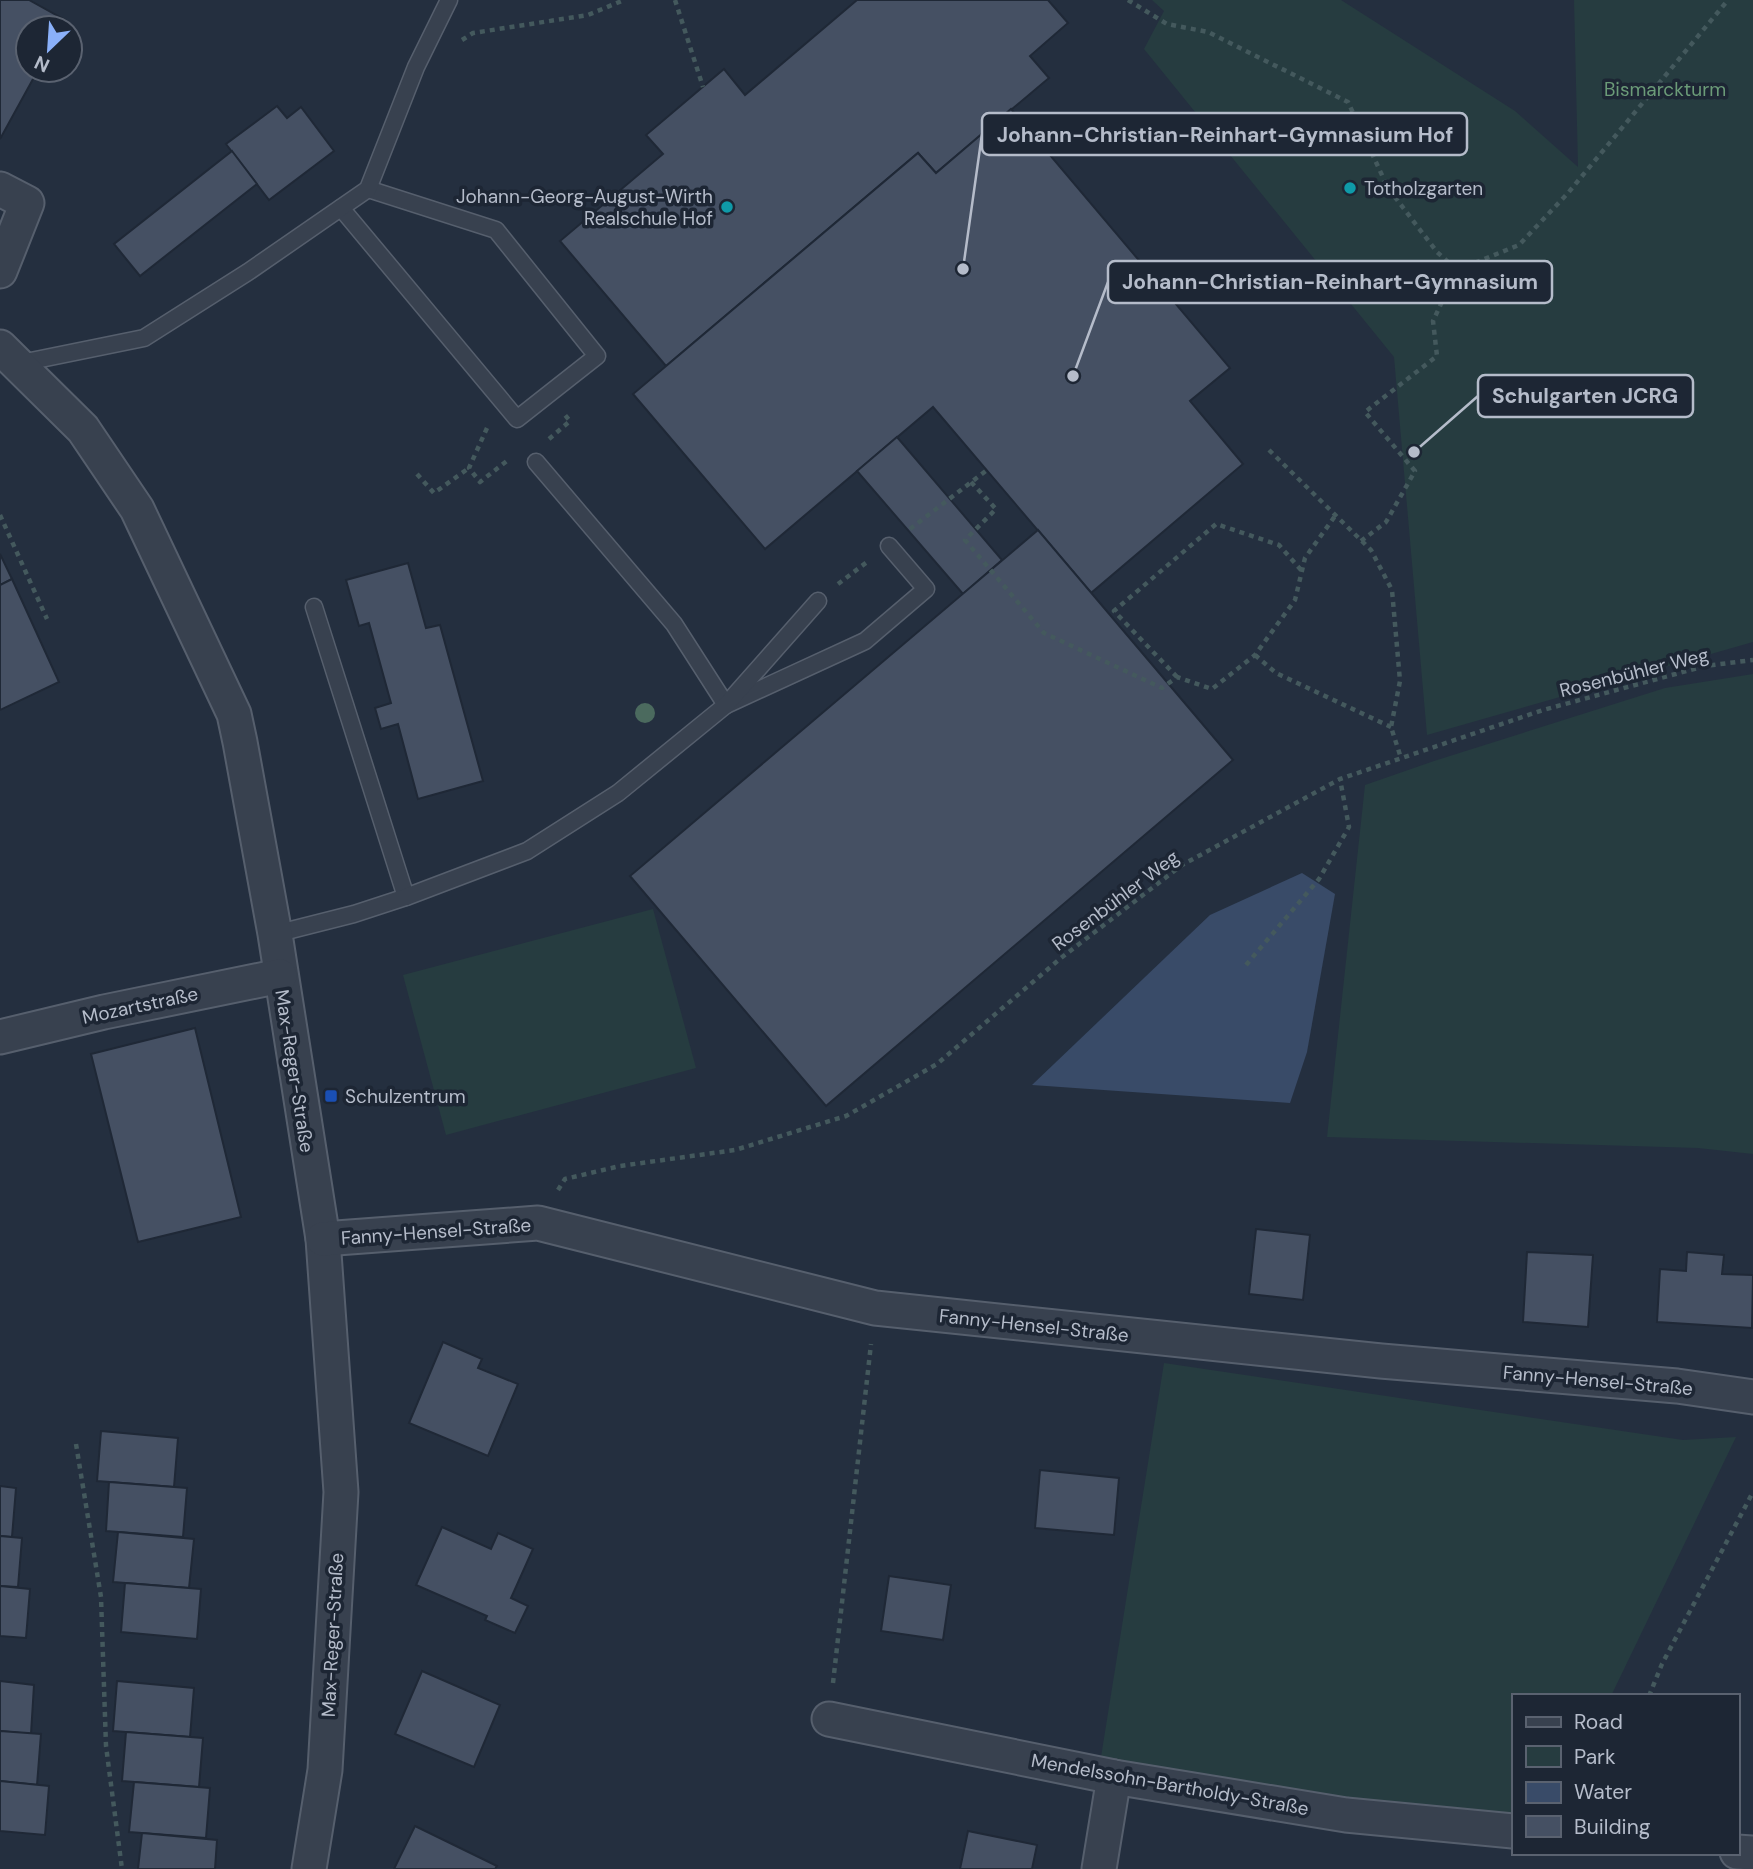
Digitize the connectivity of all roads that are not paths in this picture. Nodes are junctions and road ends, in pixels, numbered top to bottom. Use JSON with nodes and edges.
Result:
{"nodes":[{"id":1,"x":449,"y":0,"type":"edge"},
{"id":2,"x":0,"y":189,"type":"edge"},
{"id":3,"x":368,"y":190,"type":"junction"},
{"id":4,"x":341,"y":208,"type":"junction"},
{"id":5,"x":0,"y":271,"type":"edge"},
{"id":6,"x":5,"y":361,"type":"edge"},
{"id":7,"x":536,"y":462,"type":"dead end"},
{"id":8,"x":889,"y":546,"type":"dead end"},
{"id":9,"x":818,"y":601,"type":"dead end"},
{"id":10,"x":314,"y":607,"type":"dead end"},
{"id":11,"x":726,"y":705,"type":"junction"},
{"id":12,"x":406,"y":897,"type":"junction"},
{"id":13,"x":275,"y":934,"type":"junction"},
{"id":14,"x":280,"y":976,"type":"junction"},
{"id":15,"x":0,"y":1037,"type":"edge"},
{"id":16,"x":323,"y":1239,"type":"junction"},
{"id":17,"x":1753,"y":1397,"type":"edge"},
{"id":18,"x":829,"y":1719,"type":"road end"},
{"id":19,"x":1114,"y":1777,"type":"junction"},
{"id":20,"x":1512,"y":1831,"type":"edge"},
{"id":21,"x":309,"y":1869,"type":"edge"},
{"id":22,"x":1099,"y":1869,"type":"edge"}],
"edges":[{"from":1,"to":3,"type":"lane"},
{"from":2,"to":5,"type":"street"},
{"from":3,"to":4,"type":"lane"},
{"from":3,"to":4,"type":"lane"},
{"from":4,"to":6,"type":"lane"},
{"from":6,"to":13,"type":"street","name":"Max-Reger-Straße"},
{"from":7,"to":11,"type":"lane"},
{"from":8,"to":11,"type":"lane"},
{"from":9,"to":11,"type":"lane"},
{"from":10,"to":12,"type":"lane"},
{"from":11,"to":12,"type":"lane"},
{"from":12,"to":13,"type":"lane"},
{"from":13,"to":14,"type":"street","name":"Max-Reger-Straße"},
{"from":14,"to":15,"type":"street","name":"Mozartstraße"},
{"from":14,"to":16,"type":"street","name":"Max-Reger-Straße"},
{"from":16,"to":17,"type":"street","name":"Fanny-Hensel-Straße"},
{"from":16,"to":21,"type":"street","name":"Max-Reger-Straße"},
{"from":18,"to":19,"type":"street","name":"Mendelssohn-Bartholdy-Straße"},
{"from":19,"to":20,"type":"street","name":"Mendelssohn-Bartholdy-Straße"},
{"from":19,"to":22,"type":"street"}]}
